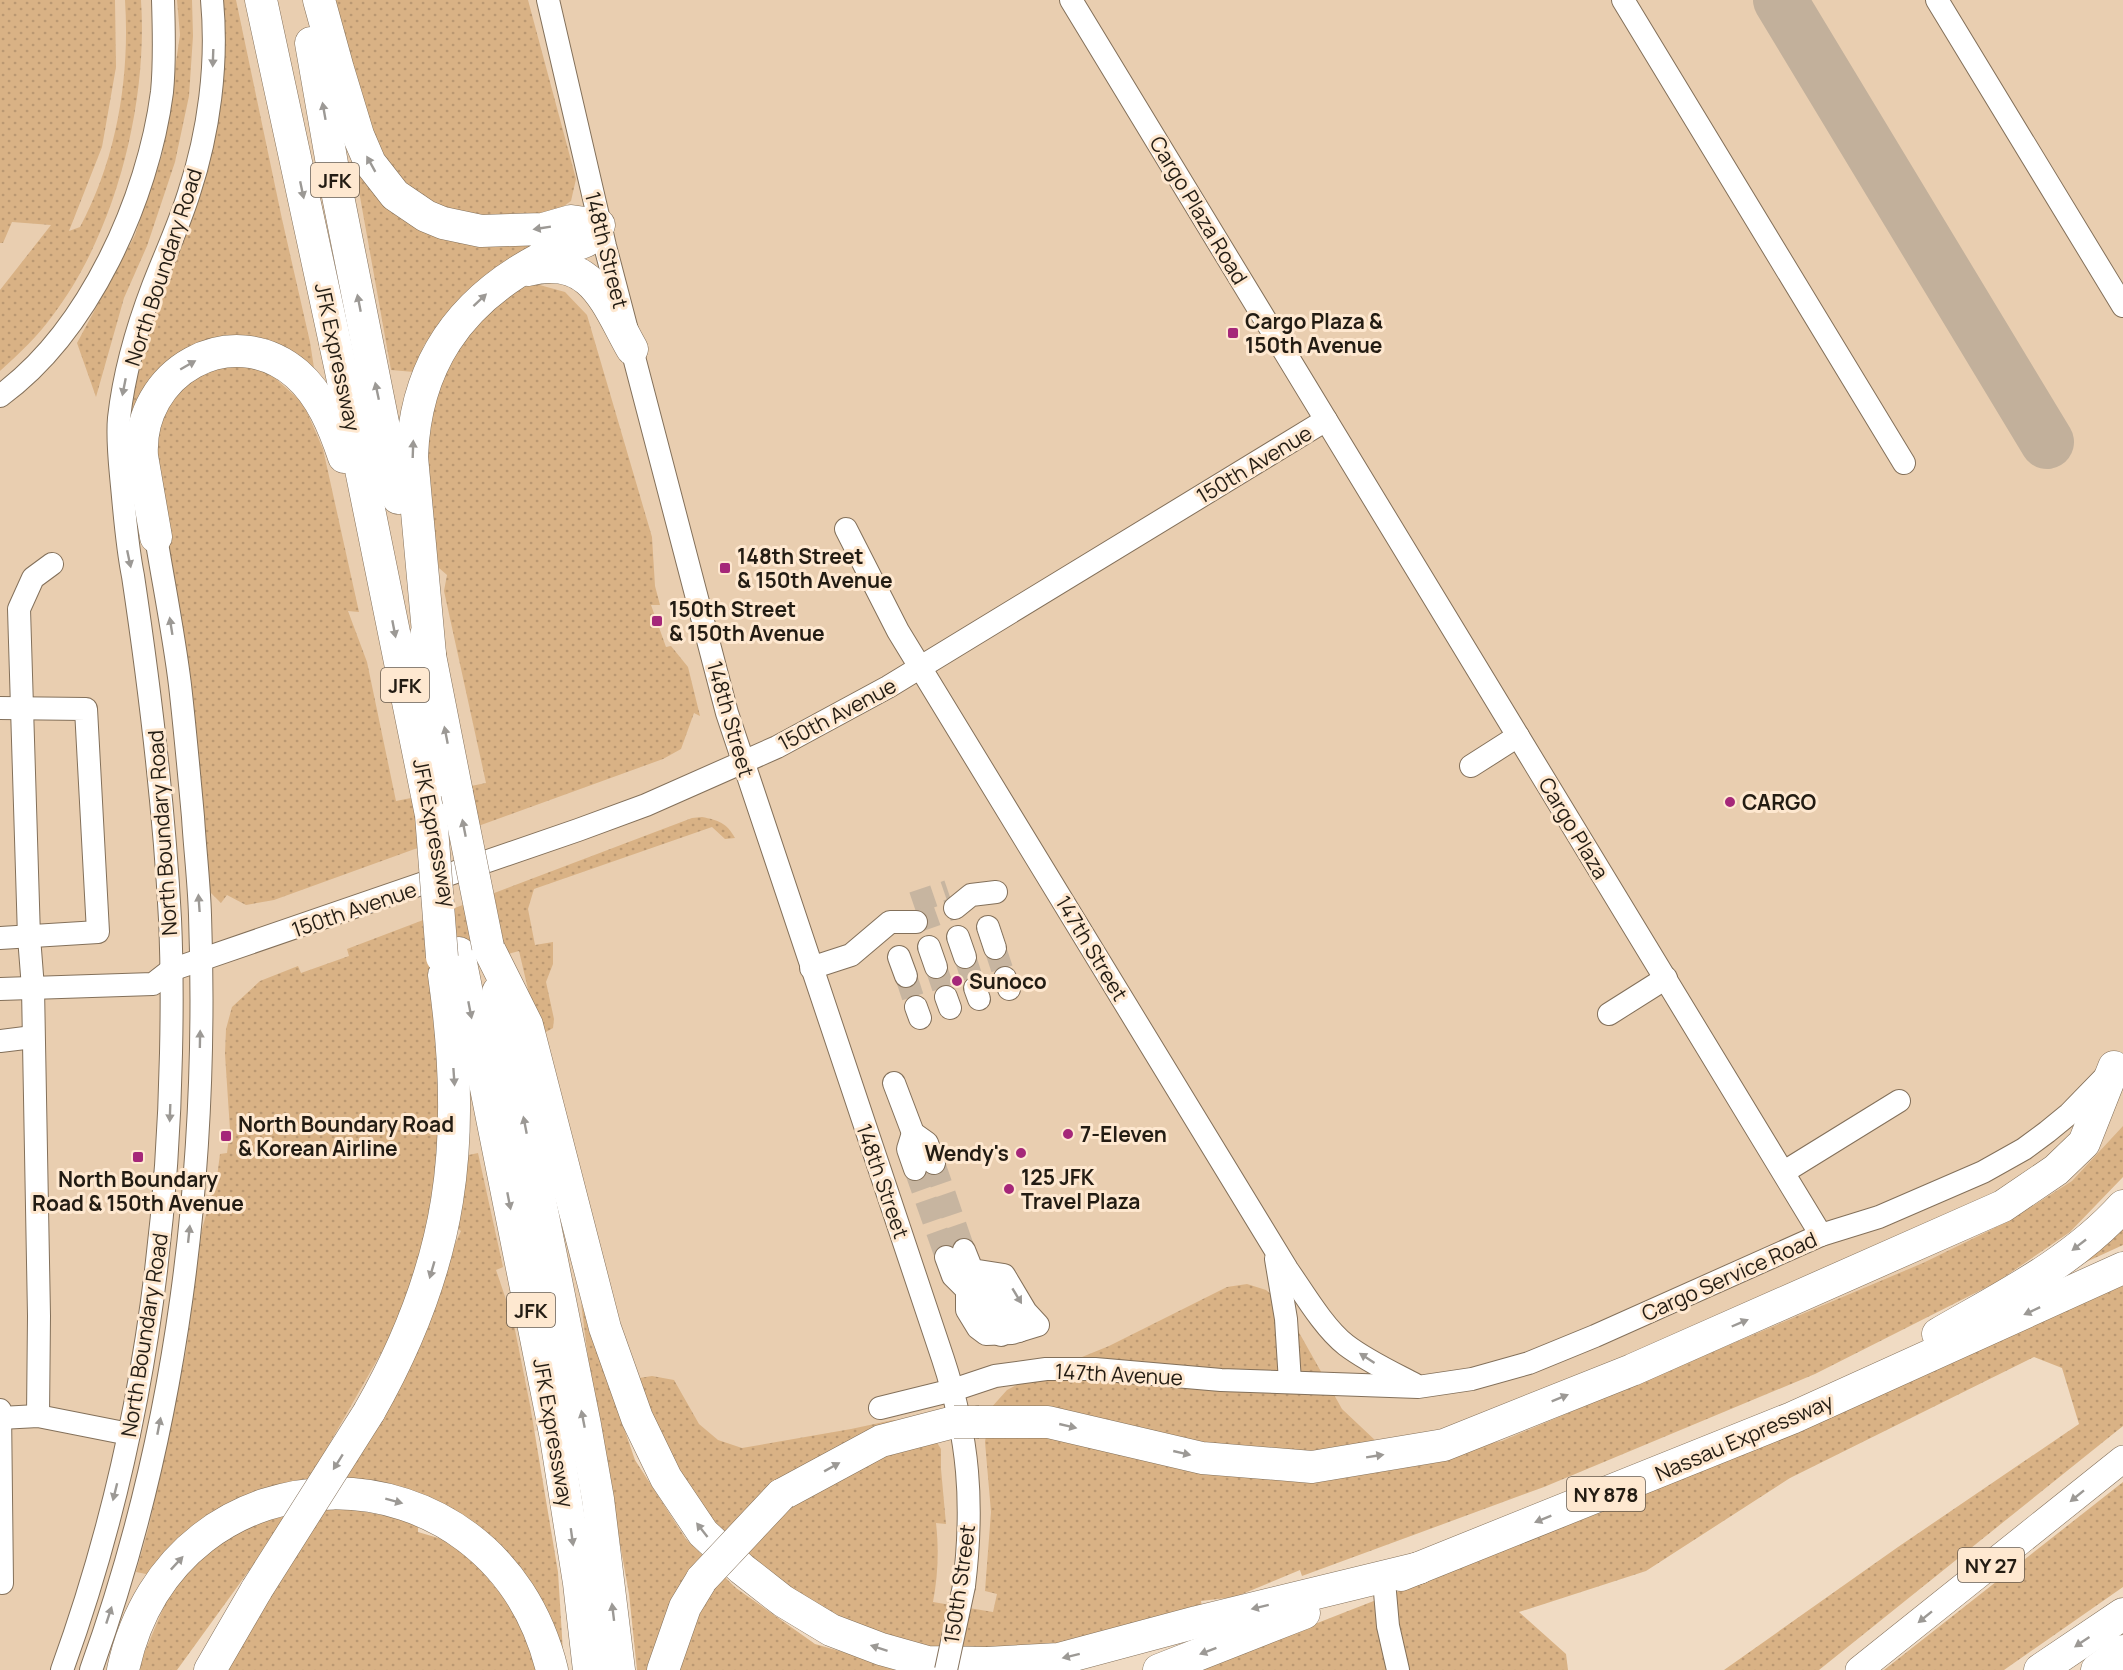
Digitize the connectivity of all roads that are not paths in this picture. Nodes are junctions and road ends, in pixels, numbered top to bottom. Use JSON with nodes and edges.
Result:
{"nodes":[{"id":1,"x":163,"y":0,"type":"edge"},
{"id":2,"x":212,"y":0,"type":"edge"},
{"id":3,"x":261,"y":0,"type":"edge"},
{"id":4,"x":302,"y":0,"type":"edge"},
{"id":5,"x":319,"y":0,"type":"edge"},
{"id":6,"x":548,"y":0,"type":"edge"},
{"id":7,"x":1071,"y":0,"type":"edge"},
{"id":8,"x":1623,"y":0,"type":"edge"},
{"id":9,"x":1937,"y":0,"type":"edge"},
{"id":10,"x":599,"y":225,"type":"junction"},
{"id":11,"x":510,"y":276,"type":"junction"},
{"id":12,"x":2123,"y":306,"type":"edge"},
{"id":13,"x":632,"y":349,"type":"junction"},
{"id":14,"x":0,"y":396,"type":"edge"},
{"id":15,"x":1326,"y":420,"type":"junction"},
{"id":16,"x":1904,"y":463,"type":"dead end"},
{"id":17,"x":846,"y":529,"type":"dead end"},
{"id":18,"x":156,"y":537,"type":"joint"},
{"id":19,"x":52,"y":564,"type":"dead end"},
{"id":20,"x":382,"y":572,"type":"junction"},
{"id":21,"x":430,"y":654,"type":"junction"},
{"id":22,"x":920,"y":667,"type":"junction"},
{"id":23,"x":11,"y":708,"type":"edge"},
{"id":24,"x":1518,"y":736,"type":"junction"},
{"id":25,"x":743,"y":762,"type":"junction"},
{"id":26,"x":1471,"y":766,"type":"dead end"},
{"id":27,"x":439,"y":802,"type":"junction"},
{"id":28,"x":996,"y":892,"type":"dead end"},
{"id":29,"x":958,"y":898,"type":"tunnel mouth"},
{"id":30,"x":915,"y":913,"type":"tunnel mouth"},
{"id":31,"x":29,"y":937,"type":"junction"},
{"id":32,"x":0,"y":938,"type":"edge"},
{"id":33,"x":463,"y":952,"type":"junction"},
{"id":34,"x":200,"y":961,"type":"junction"},
{"id":35,"x":811,"y":968,"type":"junction"},
{"id":36,"x":171,"y":970,"type":"junction"},
{"id":37,"x":1666,"y":978,"type":"junction"},
{"id":38,"x":33,"y":988,"type":"junction"},
{"id":39,"x":0,"y":989,"type":"edge"},
{"id":40,"x":1609,"y":1014,"type":"dead end"},
{"id":41,"x":33,"y":1037,"type":"junction"},
{"id":42,"x":0,"y":1041,"type":"edge"},
{"id":43,"x":2119,"y":1061,"type":"edge"},
{"id":44,"x":894,"y":1083,"type":"dead end"},
{"id":45,"x":1899,"y":1101,"type":"dead end"},
{"id":46,"x":924,"y":1166,"type":"tunnel mouth"},
{"id":47,"x":1784,"y":1172,"type":"junction"},
{"id":48,"x":2123,"y":1206,"type":"edge"},
{"id":49,"x":1821,"y":1235,"type":"junction"},
{"id":50,"x":1274,"y":1247,"type":"junction"},
{"id":51,"x":2123,"y":1268,"type":"edge"},
{"id":52,"x":1020,"y":1330,"type":"joint"},
{"id":53,"x":1290,"y":1382,"type":"junction"},
{"id":54,"x":1418,"y":1386,"type":"junction"},
{"id":55,"x":953,"y":1390,"type":"junction"},
{"id":56,"x":880,"y":1408,"type":"dead end"},
{"id":57,"x":0,"y":1410,"type":"edge"},
{"id":58,"x":38,"y":1416,"type":"junction"},
{"id":59,"x":0,"y":1418,"type":"edge"},
{"id":60,"x":1792,"y":1418,"type":"junction"},
{"id":61,"x":129,"y":1434,"type":"junction"},
{"id":62,"x":2123,"y":1459,"type":"edge"},
{"id":63,"x":1419,"y":1568,"type":"junction"},
{"id":64,"x":1384,"y":1581,"type":"junction"},
{"id":65,"x":2,"y":1582,"type":"dead end"},
{"id":66,"x":253,"y":1597,"type":"junction"},
{"id":67,"x":2123,"y":1614,"type":"edge"},
{"id":68,"x":2123,"y":1651,"type":"edge"},
{"id":69,"x":62,"y":1670,"type":"edge"},
{"id":70,"x":91,"y":1670,"type":"edge"},
{"id":71,"x":123,"y":1670,"type":"edge"},
{"id":72,"x":199,"y":1670,"type":"edge"},
{"id":73,"x":210,"y":1670,"type":"edge"},
{"id":74,"x":552,"y":1670,"type":"edge"},
{"id":75,"x":589,"y":1670,"type":"edge"},
{"id":76,"x":620,"y":1670,"type":"edge"},
{"id":77,"x":663,"y":1670,"type":"edge"},
{"id":78,"x":946,"y":1670,"type":"edge"},
{"id":79,"x":1159,"y":1670,"type":"edge"},
{"id":80,"x":1398,"y":1670,"type":"edge"},
{"id":81,"x":1859,"y":1670,"type":"edge"},
{"id":82,"x":2040,"y":1670,"type":"edge"},
{"id":83,"x":2097,"y":1670,"type":"edge"}],
"edges":[{"from":1,"to":14,"type":"street"},
{"from":2,"to":36,"type":"street","name":"North Boundary Road","one_way":true},
{"from":3,"to":20,"type":"highway","name":"JFK Expressway","number":"JFK","one_way":true},
{"from":21,"to":4,"type":"highway","name":"JFK Expressway","number":"JFK","one_way":true},
{"from":10,"to":5,"type":"highway","one_way":true},
{"from":6,"to":10,"type":"street","name":"148th Street"},
{"from":7,"to":15,"type":"street","name":"Cargo Plaza Road"},
{"from":8,"to":16,"type":"street"},
{"from":9,"to":12,"type":"street"},
{"from":10,"to":11,"type":"highway"},
{"from":10,"to":13,"type":"street","name":"148th Street"},
{"from":11,"to":13,"type":"highway"},
{"from":21,"to":11,"type":"highway","one_way":true},
{"from":13,"to":25,"type":"street","name":"148th Street"},
{"from":15,"to":22,"type":"street","name":"150th Avenue"},
{"from":15,"to":24,"type":"street","name":"Cargo Plaza"},
{"from":17,"to":22,"type":"street","name":"147th Street"},
{"from":18,"to":20,"type":"highway","one_way":true},
{"from":34,"to":18,"type":"street","name":"North Boundary Road","one_way":true},
{"from":19,"to":23,"type":"street"},
{"from":20,"to":27,"type":"highway","name":"JFK Expressway","number":"JFK","one_way":true},
{"from":27,"to":21,"type":"highway","name":"JFK Expressway","number":"JFK","one_way":true},
{"from":22,"to":25,"type":"street","name":"150th Avenue"},
{"from":22,"to":50,"type":"street","name":"147th Street"},
{"from":23,"to":31,"type":"street"},
{"from":23,"to":31,"type":"street"},
{"from":24,"to":26,"type":"street"},
{"from":24,"to":37,"type":"street","name":"Cargo Plaza"},
{"from":25,"to":34,"type":"street","name":"150th Avenue"},
{"from":25,"to":35,"type":"street","name":"148th Street"},
{"from":27,"to":33,"type":"highway","bridge":true},
{"from":33,"to":27,"type":"highway","name":"JFK Expressway","number":"JFK","one_way":true,"bridge":true},
{"from":28,"to":29,"type":"street"},
{"from":30,"to":35,"type":"street"},
{"from":31,"to":32,"type":"street"},
{"from":31,"to":38,"type":"street"},
{"from":63,"to":33,"type":"highway","one_way":true},
{"from":33,"to":66,"type":"highway","one_way":true,"bridge":true},
{"from":33,"to":75,"type":"highway","name":"JFK Expressway","number":"JFK","one_way":true},
{"from":76,"to":33,"type":"highway","name":"JFK Expressway","number":"JFK","one_way":true},
{"from":34,"to":36,"type":"street","name":"150th Avenue"},
{"from":70,"to":34,"type":"street","name":"North Boundary Road","one_way":true},
{"from":35,"to":55,"type":"street","name":"148th Street"},
{"from":36,"to":38,"type":"street","name":"150th Avenue"},
{"from":36,"to":61,"type":"street","name":"North Boundary Road","one_way":true},
{"from":37,"to":40,"type":"street"},
{"from":37,"to":47,"type":"street","name":"Cargo Plaza"},
{"from":38,"to":39,"type":"street","name":"150th Avenue"},
{"from":38,"to":41,"type":"street"},
{"from":41,"to":42,"type":"street"},
{"from":41,"to":58,"type":"street"},
{"from":43,"to":49,"type":"street","name":"Cargo Service Road"},
{"from":77,"to":43,"type":"highway","one_way":true,"bridge":true},
{"from":44,"to":46,"type":"street"},
{"from":45,"to":47,"type":"street"},
{"from":47,"to":49,"type":"street","name":"Cargo Plaza"},
{"from":48,"to":60,"type":"highway","one_way":true},
{"from":49,"to":54,"type":"street","name":"Cargo Service Road"},
{"from":50,"to":53,"type":"street","name":"147th Street"},
{"from":54,"to":50,"type":"street","one_way":true},
{"from":51,"to":60,"type":"highway","name":"Nassau Expressway","number":"NY 878","one_way":true},
{"from":52,"to":52,"type":"street","one_way":true},
{"from":53,"to":54,"type":"street","name":"Cargo Service Road"},
{"from":53,"to":55,"type":"street","name":"147th Avenue"},
{"from":55,"to":56,"type":"street","name":"147th Avenue"},
{"from":55,"to":78,"type":"street","name":"150th Street","bridge":true},
{"from":57,"to":59,"type":"street"},
{"from":58,"to":59,"type":"street"},
{"from":58,"to":61,"type":"street"},
{"from":59,"to":65,"type":"street"},
{"from":60,"to":63,"type":"highway","name":"Nassau Expressway","number":"NY 878","one_way":true},
{"from":61,"to":69,"type":"street","name":"North Boundary Road","one_way":true},
{"from":62,"to":81,"type":"main road","number":"NY 27","one_way":true},
{"from":63,"to":64,"type":"highway","name":"Nassau Expressway","number":"NY 878"},
{"from":64,"to":79,"type":"highway","name":"Nassau Expressway","number":"NY 878","one_way":true},
{"from":64,"to":80,"type":"street"},
{"from":66,"to":72,"type":"highway"},
{"from":66,"to":73,"type":"highway"},
{"from":67,"to":82,"type":"highway","one_way":true},
{"from":68,"to":83,"type":"highway"},
{"from":71,"to":74,"type":"highway","one_way":true}]}
